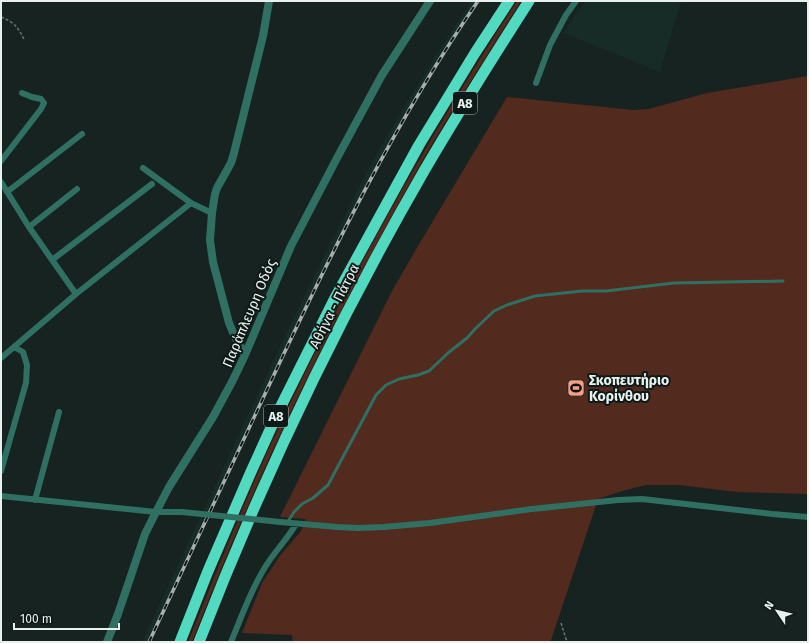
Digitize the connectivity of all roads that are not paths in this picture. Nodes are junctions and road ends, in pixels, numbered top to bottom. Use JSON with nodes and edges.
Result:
{"nodes":[{"id":1,"x":269,"y":1,"type":"edge"},
{"id":2,"x":430,"y":1,"type":"edge"},
{"id":3,"x":508,"y":1,"type":"edge"},
{"id":4,"x":529,"y":1,"type":"edge"},
{"id":5,"x":576,"y":1,"type":"edge"},
{"id":6,"x":536,"y":83,"type":"dead end"},
{"id":7,"x":22,"y":93,"type":"dead end"},
{"id":8,"x":82,"y":134,"type":"dead end"},
{"id":9,"x":1,"y":161,"type":"edge"},
{"id":10,"x":143,"y":168,"type":"dead end"},
{"id":11,"x":1,"y":182,"type":"edge"},
{"id":12,"x":152,"y":184,"type":"dead end"},
{"id":13,"x":77,"y":189,"type":"dead end"},
{"id":14,"x":7,"y":192,"type":"junction"},
{"id":15,"x":191,"y":203,"type":"junction"},
{"id":16,"x":212,"y":213,"type":"junction"},
{"id":17,"x":29,"y":227,"type":"junction"},
{"id":18,"x":52,"y":260,"type":"junction"},
{"id":19,"x":783,"y":281,"type":"dead end"},
{"id":20,"x":76,"y":294,"type":"junction"},
{"id":21,"x":14,"y":347,"type":"junction"},
{"id":22,"x":245,"y":356,"type":"junction"},
{"id":23,"x":1,"y":358,"type":"edge"},
{"id":24,"x":59,"y":412,"type":"dead end"},
{"id":25,"x":1,"y":470,"type":"edge"},
{"id":26,"x":1,"y":496,"type":"edge"},
{"id":27,"x":35,"y":500,"type":"junction"},
{"id":28,"x":156,"y":512,"type":"junction"},
{"id":29,"x":808,"y":517,"type":"edge"},
{"id":30,"x":283,"y":522,"type":"junction"},
{"id":31,"x":296,"y":524,"type":"junction"},
{"id":32,"x":108,"y":642,"type":"edge"},
{"id":33,"x":180,"y":642,"type":"edge"},
{"id":34,"x":199,"y":642,"type":"edge"},
{"id":35,"x":231,"y":642,"type":"edge"}],
"edges":[{"from":1,"to":16,"type":"street"},
{"from":2,"to":22,"type":"street","name":"Παράπλευρη Οδός"},
{"from":3,"to":33,"type":"highway","name":"Αθήνα - Πάτρα","number":"Α8"},
{"from":4,"to":34,"type":"highway","name":"Αθήνα - Πάτρα","number":"Α8"},
{"from":5,"to":6,"type":"street"},
{"from":7,"to":9,"type":"street"},
{"from":8,"to":14,"type":"street"},
{"from":10,"to":15,"type":"street"},
{"from":11,"to":14,"type":"street"},
{"from":12,"to":18,"type":"street"},
{"from":13,"to":17,"type":"street"},
{"from":14,"to":17,"type":"street"},
{"from":15,"to":16,"type":"street"},
{"from":15,"to":20,"type":"street"},
{"from":16,"to":22,"type":"street"},
{"from":17,"to":18,"type":"street"},
{"from":18,"to":20,"type":"street"},
{"from":19,"to":30,"type":"lane"},
{"from":20,"to":21,"type":"street"},
{"from":21,"to":23,"type":"street"},
{"from":21,"to":25,"type":"street"},
{"from":22,"to":28,"type":"street","name":"Παράπλευρη Οδός"},
{"from":24,"to":27,"type":"street"},
{"from":26,"to":27,"type":"street"},
{"from":27,"to":28,"type":"street"},
{"from":28,"to":30,"type":"street","bridge":true},
{"from":28,"to":32,"type":"street","name":"Παράπλευρη Οδός"},
{"from":29,"to":31,"type":"street"},
{"from":30,"to":31,"type":"street"},
{"from":31,"to":35,"type":"street"}]}
